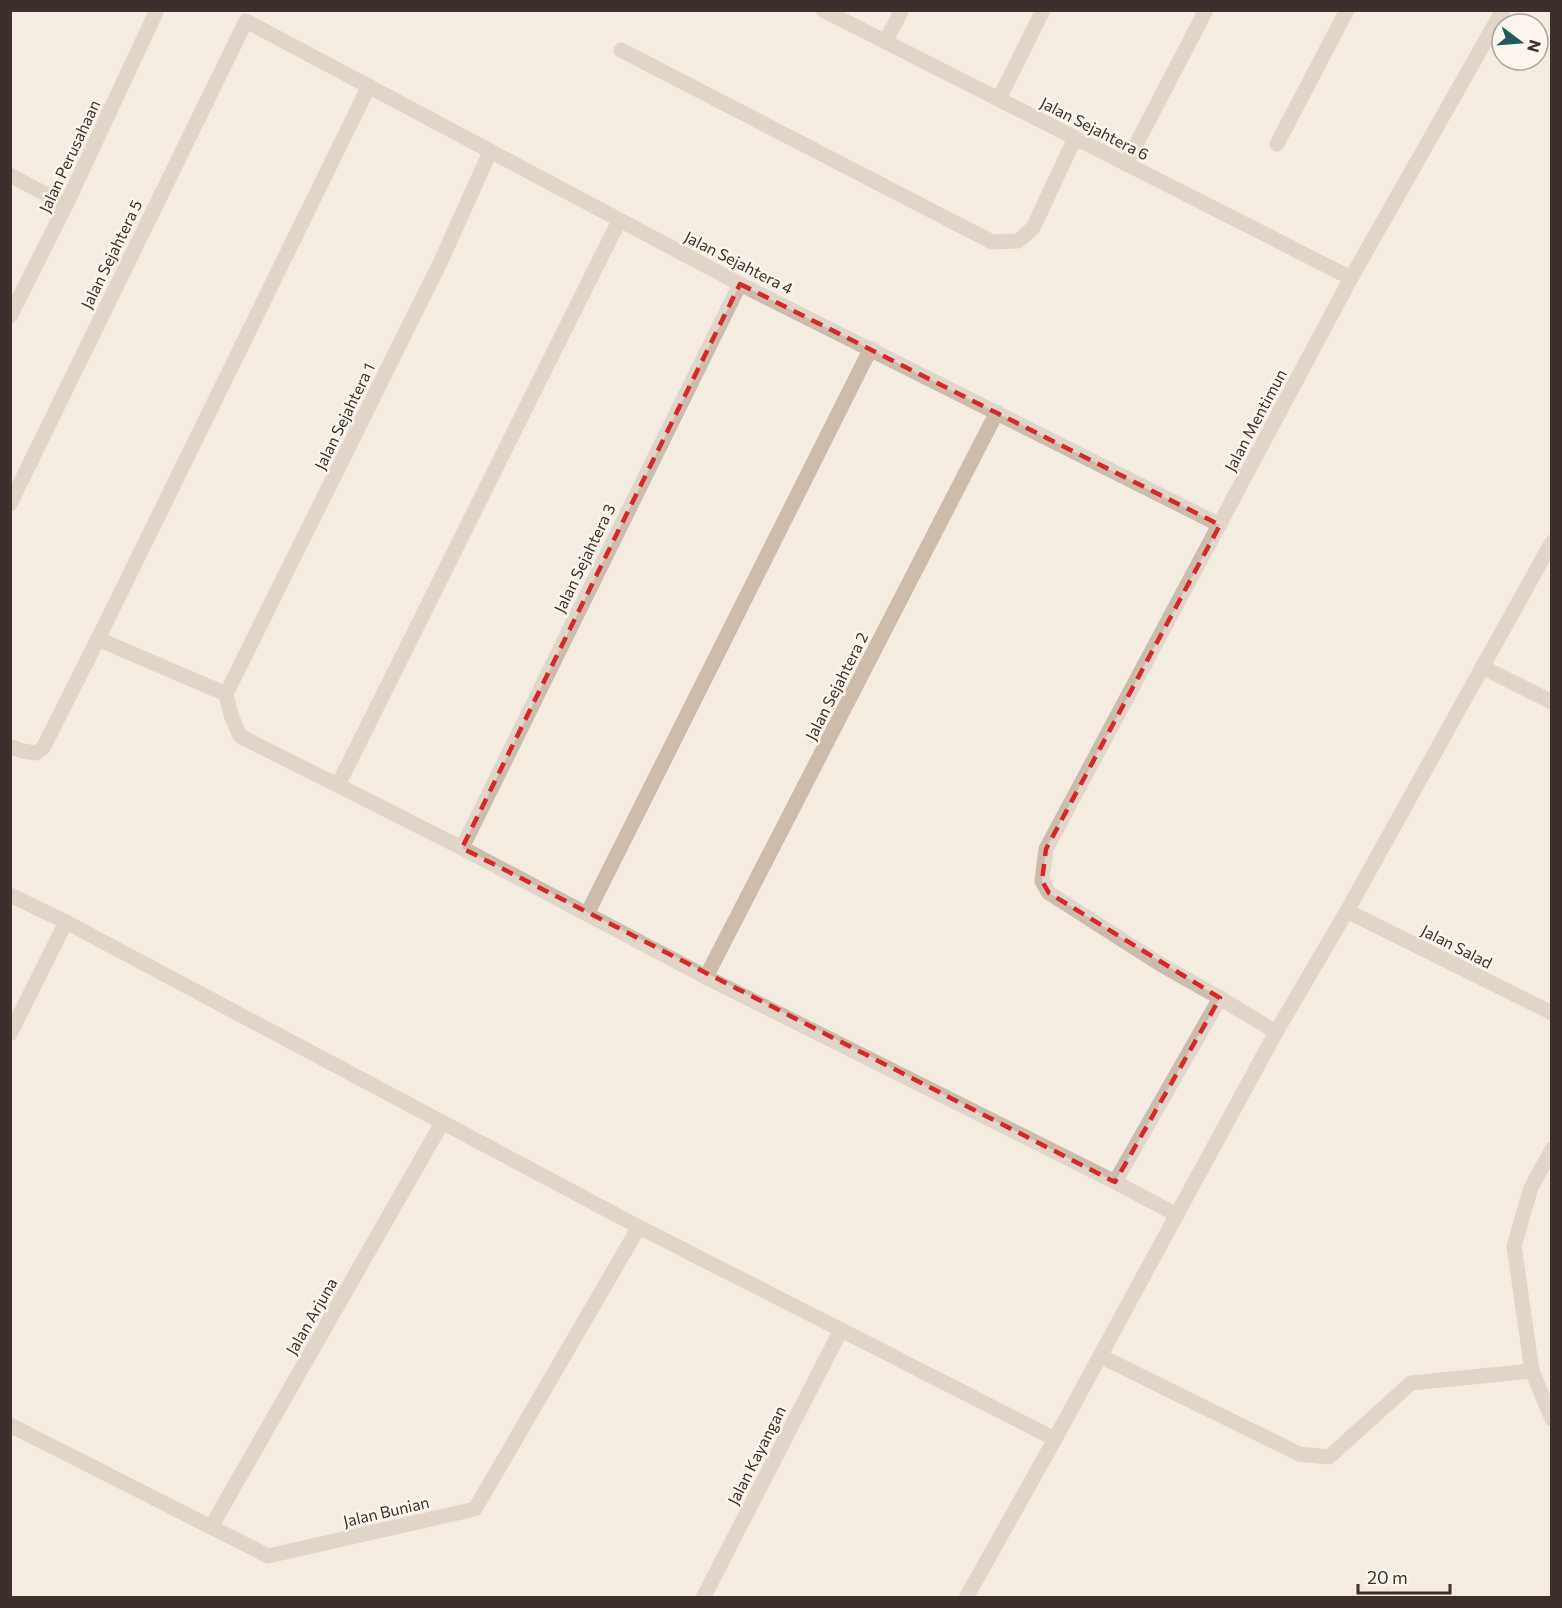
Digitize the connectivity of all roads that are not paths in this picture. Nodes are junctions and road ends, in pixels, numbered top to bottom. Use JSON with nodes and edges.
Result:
{"nodes":[{"id":1,"x":157,"y":10,"type":"edge"},
{"id":2,"x":823,"y":10,"type":"edge"},
{"id":3,"x":902,"y":10,"type":"edge"},
{"id":4,"x":1043,"y":10,"type":"edge"},
{"id":5,"x":1206,"y":10,"type":"edge"},
{"id":6,"x":1347,"y":10,"type":"edge"},
{"id":7,"x":1503,"y":10,"type":"edge"},
{"id":8,"x":249,"y":16,"type":"edge"},
{"id":9,"x":885,"y":42,"type":"junction"},
{"id":10,"x":621,"y":50,"type":"dead end"},
{"id":11,"x":369,"y":86,"type":"junction"},
{"id":12,"x":999,"y":99,"type":"junction"},
{"id":13,"x":1075,"y":138,"type":"junction"},
{"id":14,"x":1277,"y":144,"type":"dead end"},
{"id":15,"x":490,"y":152,"type":"junction"},
{"id":16,"x":1126,"y":164,"type":"junction"},
{"id":17,"x":10,"y":176,"type":"edge"},
{"id":18,"x":66,"y":205,"type":"junction"},
{"id":19,"x":619,"y":220,"type":"junction"},
{"id":20,"x":1351,"y":278,"type":"junction"},
{"id":21,"x":740,"y":284,"type":"junction"},
{"id":22,"x":10,"y":316,"type":"edge"},
{"id":23,"x":871,"y":348,"type":"junction"},
{"id":24,"x":997,"y":412,"type":"junction"},
{"id":25,"x":10,"y":504,"type":"edge"},
{"id":26,"x":1220,"y":525,"type":"junction"},
{"id":27,"x":1551,"y":542,"type":"edge"},
{"id":28,"x":98,"y":639,"type":"junction"},
{"id":29,"x":1482,"y":667,"type":"junction"},
{"id":30,"x":226,"y":694,"type":"junction"},
{"id":31,"x":1551,"y":702,"type":"edge"},
{"id":32,"x":10,"y":746,"type":"edge"},
{"id":33,"x":338,"y":785,"type":"junction"},
{"id":34,"x":462,"y":849,"type":"junction"},
{"id":35,"x":10,"y":895,"type":"edge"},
{"id":36,"x":1347,"y":910,"type":"junction"},
{"id":37,"x":587,"y":914,"type":"junction"},
{"id":38,"x":66,"y":922,"type":"junction"},
{"id":39,"x":706,"y":977,"type":"junction"},
{"id":40,"x":1220,"y":998,"type":"junction"},
{"id":41,"x":1551,"y":1013,"type":"edge"},
{"id":42,"x":1276,"y":1032,"type":"junction"},
{"id":43,"x":10,"y":1034,"type":"edge"},
{"id":44,"x":442,"y":1123,"type":"junction"},
{"id":45,"x":1551,"y":1149,"type":"edge"},
{"id":46,"x":1115,"y":1182,"type":"junction"},
{"id":47,"x":1178,"y":1215,"type":"junction"},
{"id":48,"x":639,"y":1227,"type":"junction"},
{"id":49,"x":842,"y":1330,"type":"junction"},
{"id":50,"x":1100,"y":1356,"type":"junction"},
{"id":51,"x":1532,"y":1371,"type":"junction"},
{"id":52,"x":1551,"y":1419,"type":"edge"},
{"id":53,"x":10,"y":1425,"type":"edge"},
{"id":54,"x":1055,"y":1439,"type":"junction"},
{"id":55,"x":211,"y":1527,"type":"junction"},
{"id":56,"x":703,"y":1598,"type":"edge"},
{"id":57,"x":966,"y":1598,"type":"edge"}],
"edges":[{"from":1,"to":18,"type":"street","name":"Jalan Perusahaan"},
{"from":2,"to":9,"type":"street","name":"Jalan Sejahtera 6"},
{"from":3,"to":9,"type":"street"},
{"from":4,"to":12,"type":"street"},
{"from":5,"to":16,"type":"street"},
{"from":6,"to":14,"type":"street"},
{"from":7,"to":20,"type":"street","name":"Jalan Mentimun"},
{"from":8,"to":11,"type":"street","name":"Jalan Sejahtera 4"},
{"from":8,"to":25,"type":"street","name":"Jalan Sejahtera 5"},
{"from":9,"to":12,"type":"street","name":"Jalan Sejahtera 6"},
{"from":10,"to":13,"type":"street"},
{"from":11,"to":15,"type":"street","name":"Jalan Sejahtera 4"},
{"from":11,"to":28,"type":"street"},
{"from":12,"to":13,"type":"street","name":"Jalan Sejahtera 6"},
{"from":13,"to":16,"type":"street","name":"Jalan Sejahtera 6"},
{"from":15,"to":19,"type":"street","name":"Jalan Sejahtera 4"},
{"from":15,"to":30,"type":"street","name":"Jalan Sejahtera 1"},
{"from":16,"to":20,"type":"street","name":"Jalan Sejahtera 6"},
{"from":17,"to":18,"type":"street"},
{"from":18,"to":22,"type":"street","name":"Jalan Perusahaan"},
{"from":19,"to":21,"type":"street","name":"Jalan Sejahtera 4"},
{"from":19,"to":33,"type":"street"},
{"from":20,"to":26,"type":"street","name":"Jalan Mentimun"},
{"from":21,"to":23,"type":"street","name":"Jalan Sejahtera 4"},
{"from":21,"to":34,"type":"street","name":"Jalan Sejahtera 3"},
{"from":23,"to":24,"type":"street","name":"Jalan Sejahtera 4"},
{"from":23,"to":37,"type":"street"},
{"from":24,"to":26,"type":"street","name":"Jalan Sejahtera 4"},
{"from":24,"to":39,"type":"street","name":"Jalan Sejahtera 2"},
{"from":26,"to":40,"type":"street","name":"Jalan Mentimun"},
{"from":27,"to":29,"type":"street"},
{"from":28,"to":30,"type":"street"},
{"from":28,"to":32,"type":"street"},
{"from":29,"to":31,"type":"street"},
{"from":29,"to":36,"type":"street"},
{"from":30,"to":33,"type":"street"},
{"from":33,"to":34,"type":"street"},
{"from":34,"to":37,"type":"street"},
{"from":35,"to":38,"type":"street"},
{"from":36,"to":41,"type":"street","name":"Jalan Salad"},
{"from":36,"to":42,"type":"street"},
{"from":37,"to":39,"type":"street"},
{"from":38,"to":43,"type":"street"},
{"from":38,"to":44,"type":"street"},
{"from":39,"to":46,"type":"street"},
{"from":40,"to":42,"type":"street"},
{"from":40,"to":46,"type":"street"},
{"from":42,"to":47,"type":"street"},
{"from":44,"to":48,"type":"street"},
{"from":44,"to":55,"type":"street","name":"Jalan Arjuna"},
{"from":45,"to":51,"type":"street"},
{"from":46,"to":47,"type":"street"},
{"from":47,"to":50,"type":"street"},
{"from":48,"to":49,"type":"street"},
{"from":48,"to":55,"type":"street","name":"Jalan Bunian"},
{"from":49,"to":54,"type":"street"},
{"from":49,"to":56,"type":"street","name":"Jalan Kayangan"},
{"from":50,"to":51,"type":"street"},
{"from":50,"to":54,"type":"street"},
{"from":51,"to":52,"type":"street"},
{"from":53,"to":55,"type":"street","name":"Jalan Bunian"},
{"from":54,"to":57,"type":"street"}]}
